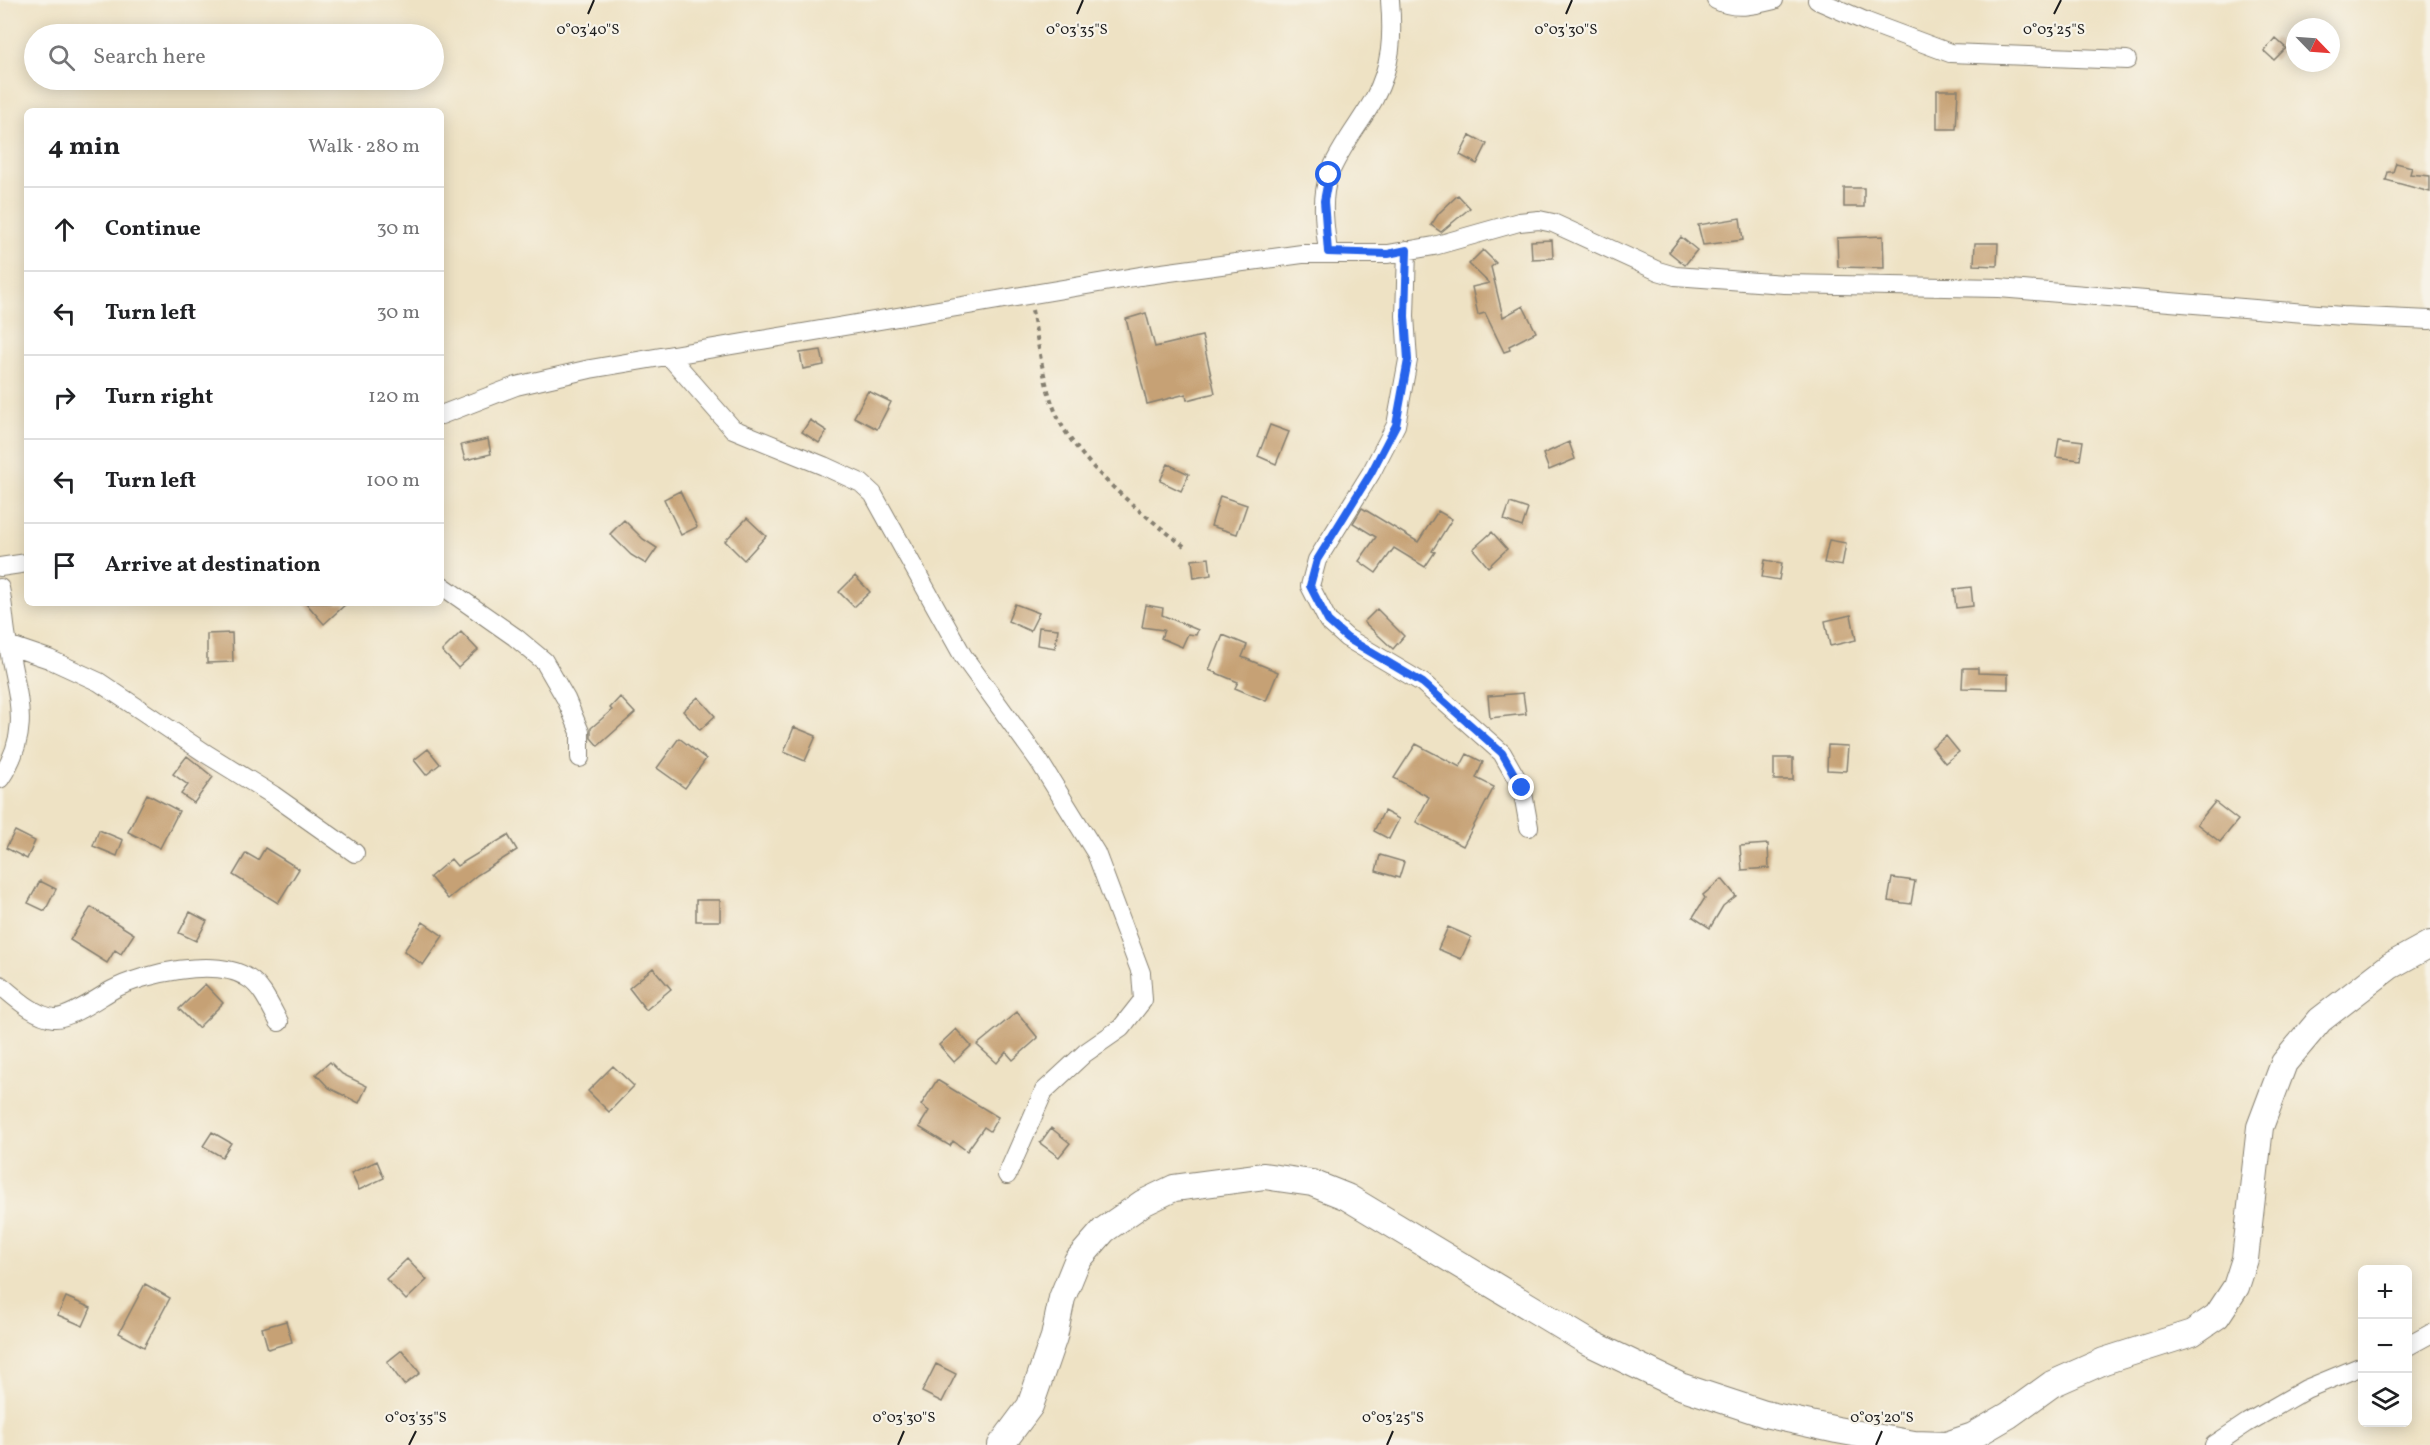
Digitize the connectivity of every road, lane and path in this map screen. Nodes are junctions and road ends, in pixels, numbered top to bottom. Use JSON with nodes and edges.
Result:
{"nodes":[{"id":1,"x":1390,"y":0,"type":"edge"},
{"id":2,"x":1716,"y":0,"type":"edge"},
{"id":3,"x":1774,"y":0,"type":"edge"},
{"id":4,"x":1817,"y":0,"type":"edge"},
{"id":5,"x":2127,"y":60,"type":"dead end"},
{"id":6,"x":1407,"y":250,"type":"junction"},
{"id":7,"x":1328,"y":252,"type":"junction"},
{"id":8,"x":1029,"y":294,"type":"junction"},
{"id":9,"x":2430,"y":320,"type":"edge"},
{"id":10,"x":670,"y":357,"type":"junction"},
{"id":11,"x":444,"y":414,"type":"edge"},
{"id":12,"x":1184,"y":546,"type":"dead end"},
{"id":13,"x":24,"y":563,"type":"edge"},
{"id":14,"x":0,"y":567,"type":"edge"},
{"id":15,"x":444,"y":587,"type":"edge"},
{"id":16,"x":0,"y":588,"type":"edge"},
{"id":17,"x":8,"y":645,"type":"junction"},
{"id":18,"x":580,"y":759,"type":"dead end"},
{"id":19,"x":0,"y":779,"type":"edge"},
{"id":20,"x":1529,"y":827,"type":"dead end"},
{"id":21,"x":355,"y":853,"type":"dead end"},
{"id":22,"x":2430,"y":944,"type":"edge"},
{"id":23,"x":0,"y":985,"type":"edge"},
{"id":24,"x":279,"y":1023,"type":"dead end"},
{"id":25,"x":1007,"y":1175,"type":"dead end"},
{"id":26,"x":2430,"y":1335,"type":"edge"},
{"id":27,"x":2412,"y":1344,"type":"edge"},
{"id":28,"x":2358,"y":1368,"type":"edge"},
{"id":29,"x":1001,"y":1445,"type":"edge"},
{"id":30,"x":2214,"y":1445,"type":"edge"}],
"edges":[{"from":1,"to":7,"type":"street"},
{"from":2,"to":3,"type":"street"},
{"from":4,"to":5,"type":"street"},
{"from":6,"to":7,"type":"street"},
{"from":6,"to":9,"type":"street"},
{"from":6,"to":20,"type":"street"},
{"from":7,"to":8,"type":"street"},
{"from":8,"to":10,"type":"street"},
{"from":8,"to":12,"type":"path"},
{"from":10,"to":11,"type":"street"},
{"from":10,"to":25,"type":"street"},
{"from":13,"to":14,"type":"street"},
{"from":15,"to":18,"type":"street"},
{"from":16,"to":17,"type":"street"},
{"from":17,"to":19,"type":"street"},
{"from":17,"to":21,"type":"street"},
{"from":22,"to":29,"type":"main road"},
{"from":23,"to":24,"type":"street"},
{"from":26,"to":27,"type":"street"},
{"from":28,"to":30,"type":"street"}]}
